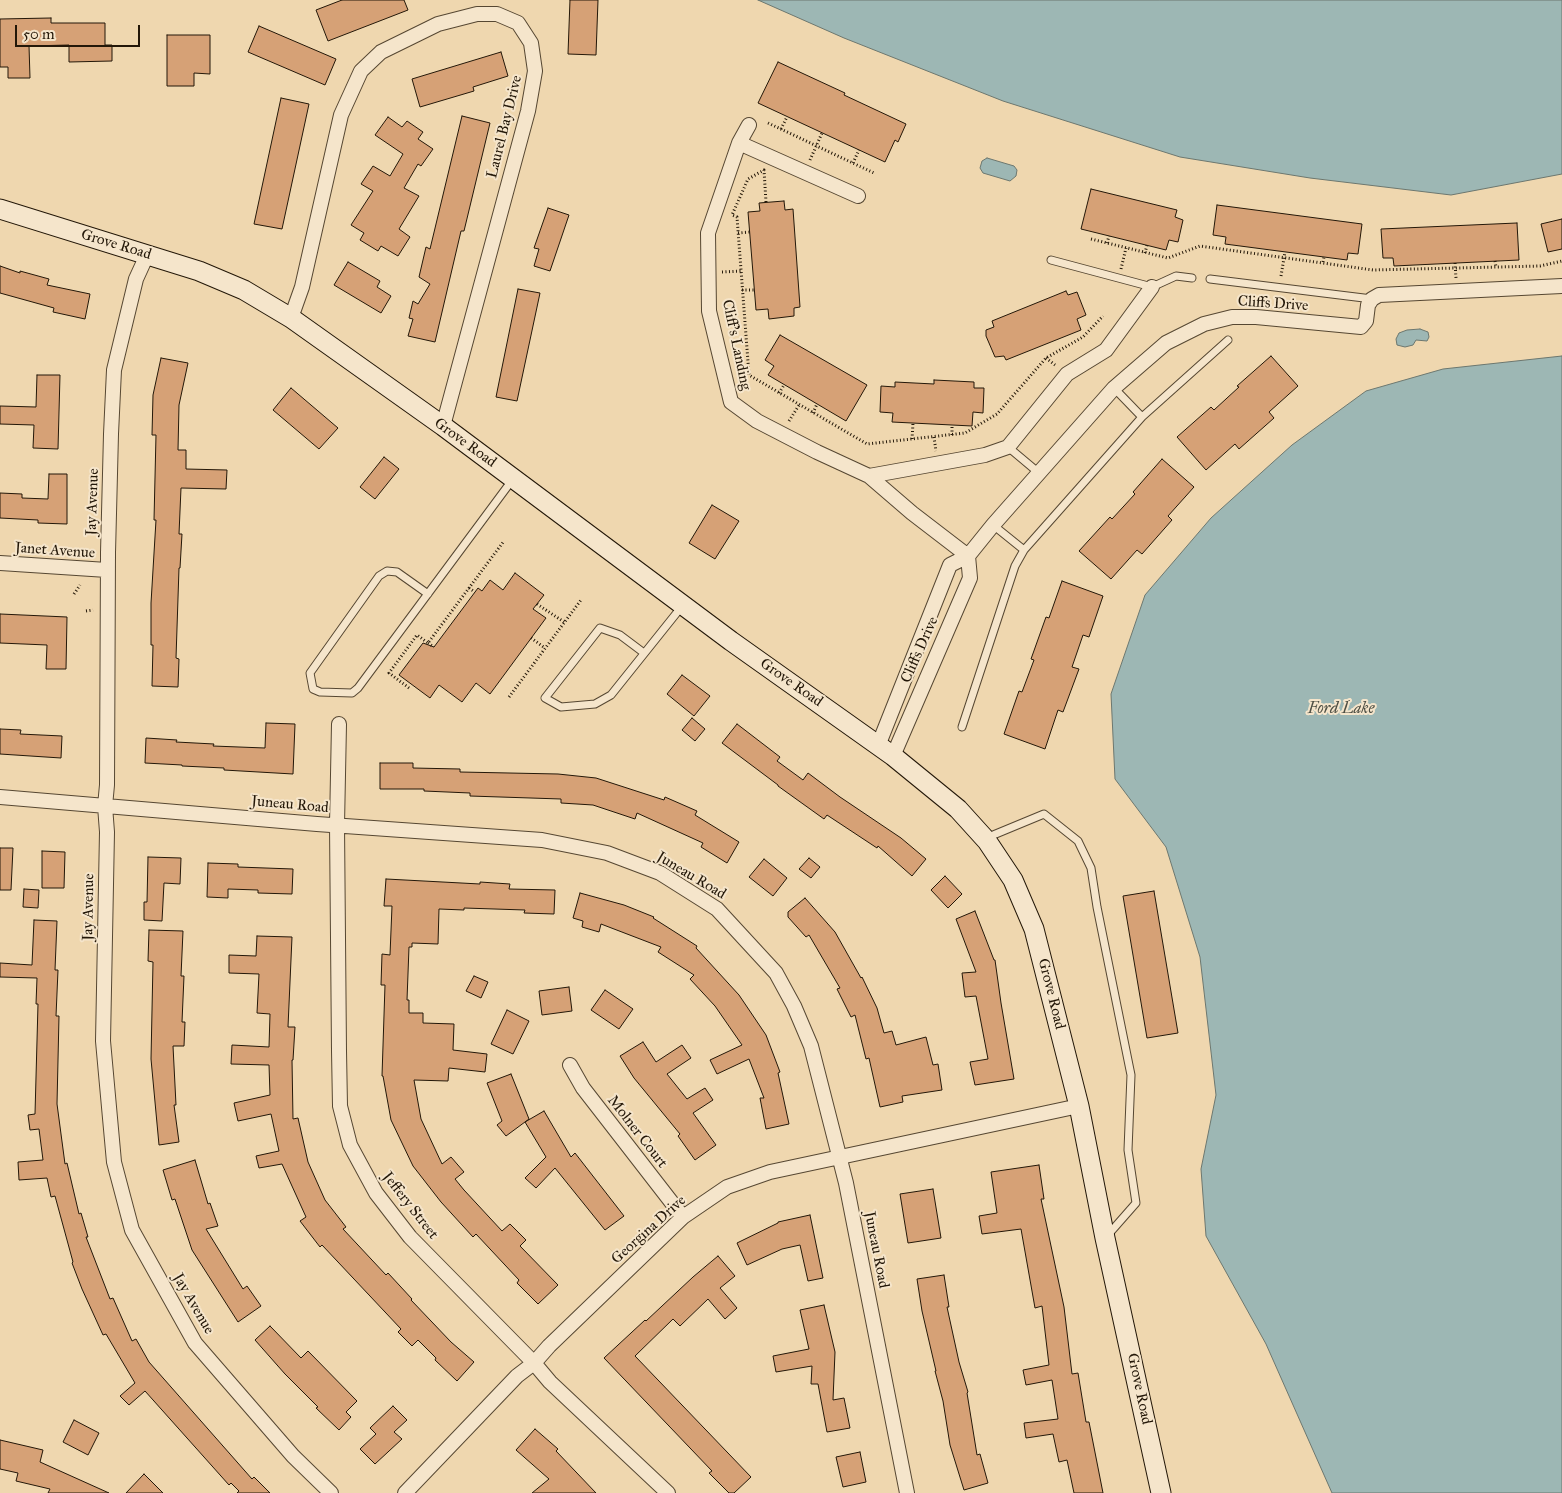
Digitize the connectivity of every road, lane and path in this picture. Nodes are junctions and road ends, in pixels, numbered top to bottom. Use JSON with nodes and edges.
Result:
{"nodes":[{"id":1,"x":787,"y":117,"type":"dead end"},
{"id":2,"x":768,"y":123,"type":"dead end"},
{"id":3,"x":749,"y":125,"type":"dead end"},
{"id":4,"x":781,"y":129,"type":"junction"},
{"id":5,"x":822,"y":133,"type":"dead end"},
{"id":6,"x":739,"y":143,"type":"junction"},
{"id":7,"x":817,"y":146,"type":"junction"},
{"id":8,"x":859,"y":150,"type":"dead end"},
{"id":9,"x":853,"y":163,"type":"junction"},
{"id":10,"x":874,"y":173,"type":"dead end"},
{"id":11,"x":858,"y":196,"type":"dead end"},
{"id":12,"x":766,"y":202,"type":"dead end"},
{"id":13,"x":0,"y":209,"type":"edge"},
{"id":14,"x":750,"y":232,"type":"dead end"},
{"id":15,"x":738,"y":233,"type":"junction"},
{"id":16,"x":1109,"y":236,"type":"dead end"},
{"id":17,"x":1091,"y":239,"type":"dead end"},
{"id":18,"x":1107,"y":243,"type":"junction"},
{"id":19,"x":1147,"y":246,"type":"dead end"},
{"id":20,"x":1126,"y":248,"type":"junction"},
{"id":21,"x":1285,"y":252,"type":"dead end"},
{"id":22,"x":1145,"y":253,"type":"junction"},
{"id":23,"x":147,"y":255,"type":"junction"},
{"id":24,"x":1284,"y":257,"type":"junction"},
{"id":25,"x":1324,"y":257,"type":"dead end"},
{"id":26,"x":1051,"y":260,"type":"dead end"},
{"id":27,"x":1495,"y":261,"type":"dead end"},
{"id":28,"x":1562,"y":261,"type":"edge"},
{"id":29,"x":1323,"y":262,"type":"junction"},
{"id":30,"x":1455,"y":263,"type":"dead end"},
{"id":31,"x":1496,"y":267,"type":"junction"},
{"id":32,"x":1456,"y":268,"type":"junction"},
{"id":33,"x":1118,"y":278,"type":"junction"},
{"id":34,"x":1192,"y":278,"type":"dead end"},
{"id":35,"x":1210,"y":279,"type":"dead end"},
{"id":36,"x":1562,"y":286,"type":"edge"},
{"id":37,"x":1152,"y":287,"type":"junction"},
{"id":38,"x":1280,"y":287,"type":"junction"},
{"id":39,"x":742,"y":290,"type":"junction"},
{"id":40,"x":755,"y":290,"type":"dead end"},
{"id":41,"x":1372,"y":298,"type":"junction"},
{"id":42,"x":1103,"y":316,"type":"dead end"},
{"id":43,"x":291,"y":318,"type":"junction"},
{"id":44,"x":1228,"y":340,"type":"dead end"},
{"id":45,"x":784,"y":385,"type":"dead end"},
{"id":46,"x":1114,"y":388,"type":"junction"},
{"id":47,"x":779,"y":393,"type":"junction"},
{"id":48,"x":818,"y":404,"type":"dead end"},
{"id":49,"x":813,"y":412,"type":"junction"},
{"id":50,"x":1142,"y":417,"type":"junction"},
{"id":51,"x":913,"y":423,"type":"dead end"},
{"id":52,"x":952,"y":425,"type":"dead end"},
{"id":53,"x":443,"y":426,"type":"junction"},
{"id":54,"x":952,"y":435,"type":"junction"},
{"id":55,"x":912,"y":439,"type":"junction"},
{"id":56,"x":1008,"y":447,"type":"junction"},
{"id":57,"x":1039,"y":473,"type":"junction"},
{"id":58,"x":869,"y":476,"type":"junction"},
{"id":59,"x":513,"y":479,"type":"junction"},
{"id":60,"x":993,"y":525,"type":"junction"},
{"id":61,"x":504,"y":541,"type":"dead end"},
{"id":62,"x":1024,"y":550,"type":"junction"},
{"id":63,"x":968,"y":556,"type":"junction"},
{"id":64,"x":0,"y":564,"type":"edge"},
{"id":65,"x":107,"y":570,"type":"junction"},
{"id":66,"x":80,"y":585,"type":"dead end"},
{"id":67,"x":469,"y":588,"type":"junction"},
{"id":68,"x":475,"y":592,"type":"dead end"},
{"id":69,"x":74,"y":594,"type":"dead end"},
{"id":70,"x":428,"y":594,"type":"junction"},
{"id":71,"x":581,"y":600,"type":"dead end"},
{"id":72,"x":537,"y":604,"type":"dead end"},
{"id":73,"x":683,"y":605,"type":"junction"},
{"id":74,"x":93,"y":610,"type":"dead end"},
{"id":75,"x":86,"y":611,"type":"dead end"},
{"id":76,"x":564,"y":622,"type":"junction"},
{"id":77,"x":531,"y":638,"type":"dead end"},
{"id":78,"x":428,"y":643,"type":"junction"},
{"id":79,"x":434,"y":647,"type":"dead end"},
{"id":80,"x":545,"y":648,"type":"junction"},
{"id":81,"x":644,"y":653,"type":"junction"},
{"id":82,"x":409,"y":688,"type":"dead end"},
{"id":83,"x":508,"y":697,"type":"dead end"},
{"id":84,"x":340,"y":724,"type":"dead end"},
{"id":85,"x":962,"y":727,"type":"dead end"},
{"id":86,"x":886,"y":751,"type":"junction"},
{"id":87,"x":0,"y":797,"type":"edge"},
{"id":88,"x":105,"y":806,"type":"junction"},
{"id":89,"x":337,"y":825,"type":"junction"},
{"id":90,"x":986,"y":839,"type":"junction"},
{"id":91,"x":570,"y":1065,"type":"dead end"},
{"id":92,"x":1079,"y":1106,"type":"junction"},
{"id":93,"x":840,"y":1157,"type":"junction"},
{"id":94,"x":683,"y":1217,"type":"junction"},
{"id":95,"x":1105,"y":1238,"type":"junction"},
{"id":96,"x":534,"y":1363,"type":"junction"},
{"id":97,"x":331,"y":1493,"type":"edge"},
{"id":98,"x":405,"y":1493,"type":"edge"},
{"id":99,"x":668,"y":1493,"type":"edge"},
{"id":100,"x":907,"y":1493,"type":"edge"},
{"id":101,"x":1161,"y":1493,"type":"edge"}],
"edges":[{"from":1,"to":4,"type":"path"},
{"from":2,"to":4,"type":"path"},
{"from":3,"to":6,"type":"street","name":"Cliff's Landing"},
{"from":4,"to":7,"type":"path"},
{"from":5,"to":7,"type":"path"},
{"from":6,"to":11,"type":"street"},
{"from":6,"to":58,"type":"street","name":"Cliff's Landing"},
{"from":7,"to":9,"type":"path"},
{"from":8,"to":9,"type":"path"},
{"from":9,"to":10,"type":"path"},
{"from":12,"to":15,"type":"path"},
{"from":13,"to":23,"type":"main road","name":"Grove Road"},
{"from":14,"to":15,"type":"path"},
{"from":15,"to":39,"type":"path"},
{"from":16,"to":18,"type":"path"},
{"from":17,"to":18,"type":"path"},
{"from":18,"to":20,"type":"path"},
{"from":19,"to":22,"type":"path"},
{"from":20,"to":22,"type":"path"},
{"from":20,"to":33,"type":"path"},
{"from":21,"to":24,"type":"path"},
{"from":22,"to":24,"type":"path"},
{"from":23,"to":43,"type":"main road","name":"Grove Road"},
{"from":23,"to":65,"type":"street","name":"Jay Avenue"},
{"from":24,"to":29,"type":"path"},
{"from":24,"to":38,"type":"path"},
{"from":25,"to":29,"type":"path"},
{"from":26,"to":33,"type":"lane"},
{"from":27,"to":31,"type":"path"},
{"from":28,"to":31,"type":"path"},
{"from":29,"to":32,"type":"path"},
{"from":30,"to":32,"type":"path"},
{"from":31,"to":32,"type":"path"},
{"from":33,"to":37,"type":"lane"},
{"from":34,"to":37,"type":"lane"},
{"from":35,"to":38,"type":"lane"},
{"from":36,"to":41,"type":"street"},
{"from":37,"to":56,"type":"street"},
{"from":38,"to":41,"type":"lane"},
{"from":39,"to":40,"type":"path"},
{"from":39,"to":47,"type":"path"},
{"from":41,"to":46,"type":"street","name":"Cliffs Drive"},
{"from":42,"to":54,"type":"path"},
{"from":43,"to":53,"type":"main road","name":"Grove Road"},
{"from":43,"to":53,"type":"street","name":"Laurel Bay Drive"},
{"from":44,"to":50,"type":"lane"},
{"from":45,"to":47,"type":"path"},
{"from":46,"to":50,"type":"lane"},
{"from":46,"to":57,"type":"street","name":"Cliffs Drive"},
{"from":47,"to":49,"type":"path"},
{"from":48,"to":49,"type":"path"},
{"from":49,"to":55,"type":"path"},
{"from":50,"to":62,"type":"lane"},
{"from":51,"to":55,"type":"path"},
{"from":52,"to":54,"type":"path"},
{"from":53,"to":59,"type":"main road","name":"Grove Road"},
{"from":54,"to":55,"type":"path"},
{"from":56,"to":57,"type":"lane"},
{"from":56,"to":58,"type":"street"},
{"from":57,"to":60,"type":"street","name":"Cliffs Drive"},
{"from":58,"to":63,"type":"street","name":"Cliff's Landing"},
{"from":59,"to":70,"type":"lane"},
{"from":59,"to":73,"type":"main road","name":"Grove Road"},
{"from":60,"to":62,"type":"lane"},
{"from":60,"to":63,"type":"street","name":"Cliffs Drive"},
{"from":61,"to":67,"type":"path"},
{"from":62,"to":85,"type":"lane"},
{"from":63,"to":86,"type":"street","name":"Cliffs Drive"},
{"from":63,"to":86,"type":"street","name":"Cliffs Drive"},
{"from":64,"to":65,"type":"street","name":"Janet Avenue"},
{"from":65,"to":88,"type":"street","name":"Jay Avenue"},
{"from":66,"to":69,"type":"path"},
{"from":67,"to":68,"type":"path"},
{"from":67,"to":78,"type":"path"},
{"from":70,"to":70,"type":"lane"},
{"from":71,"to":76,"type":"path"},
{"from":72,"to":76,"type":"path"},
{"from":73,"to":81,"type":"lane"},
{"from":73,"to":86,"type":"main road","name":"Grove Road"},
{"from":74,"to":75,"type":"path"},
{"from":76,"to":80,"type":"path"},
{"from":77,"to":80,"type":"path"},
{"from":78,"to":79,"type":"path"},
{"from":78,"to":82,"type":"path"},
{"from":80,"to":83,"type":"path"},
{"from":81,"to":81,"type":"lane"},
{"from":84,"to":89,"type":"street","name":"Jeffery Street"},
{"from":86,"to":90,"type":"main road","name":"Grove Road"},
{"from":87,"to":88,"type":"street","name":"Juneau Road"},
{"from":88,"to":89,"type":"street","name":"Juneau Road"},
{"from":88,"to":97,"type":"street","name":"Jay Avenue"},
{"from":89,"to":93,"type":"street","name":"Juneau Road"},
{"from":89,"to":96,"type":"street","name":"Jeffery Street"},
{"from":90,"to":92,"type":"main road","name":"Grove Road"},
{"from":90,"to":95,"type":"lane"},
{"from":91,"to":94,"type":"street","name":"Molner Court"},
{"from":92,"to":93,"type":"street","name":"Georgina Drive"},
{"from":92,"to":95,"type":"main road","name":"Grove Road"},
{"from":93,"to":94,"type":"street","name":"Georgina Drive"},
{"from":93,"to":100,"type":"street","name":"Juneau Road"},
{"from":94,"to":96,"type":"street","name":"Georgina Drive"},
{"from":95,"to":101,"type":"main road","name":"Grove Road"},
{"from":96,"to":98,"type":"street","name":"Georgina Drive"},
{"from":96,"to":99,"type":"street","name":"Jeffery Street"}]}
